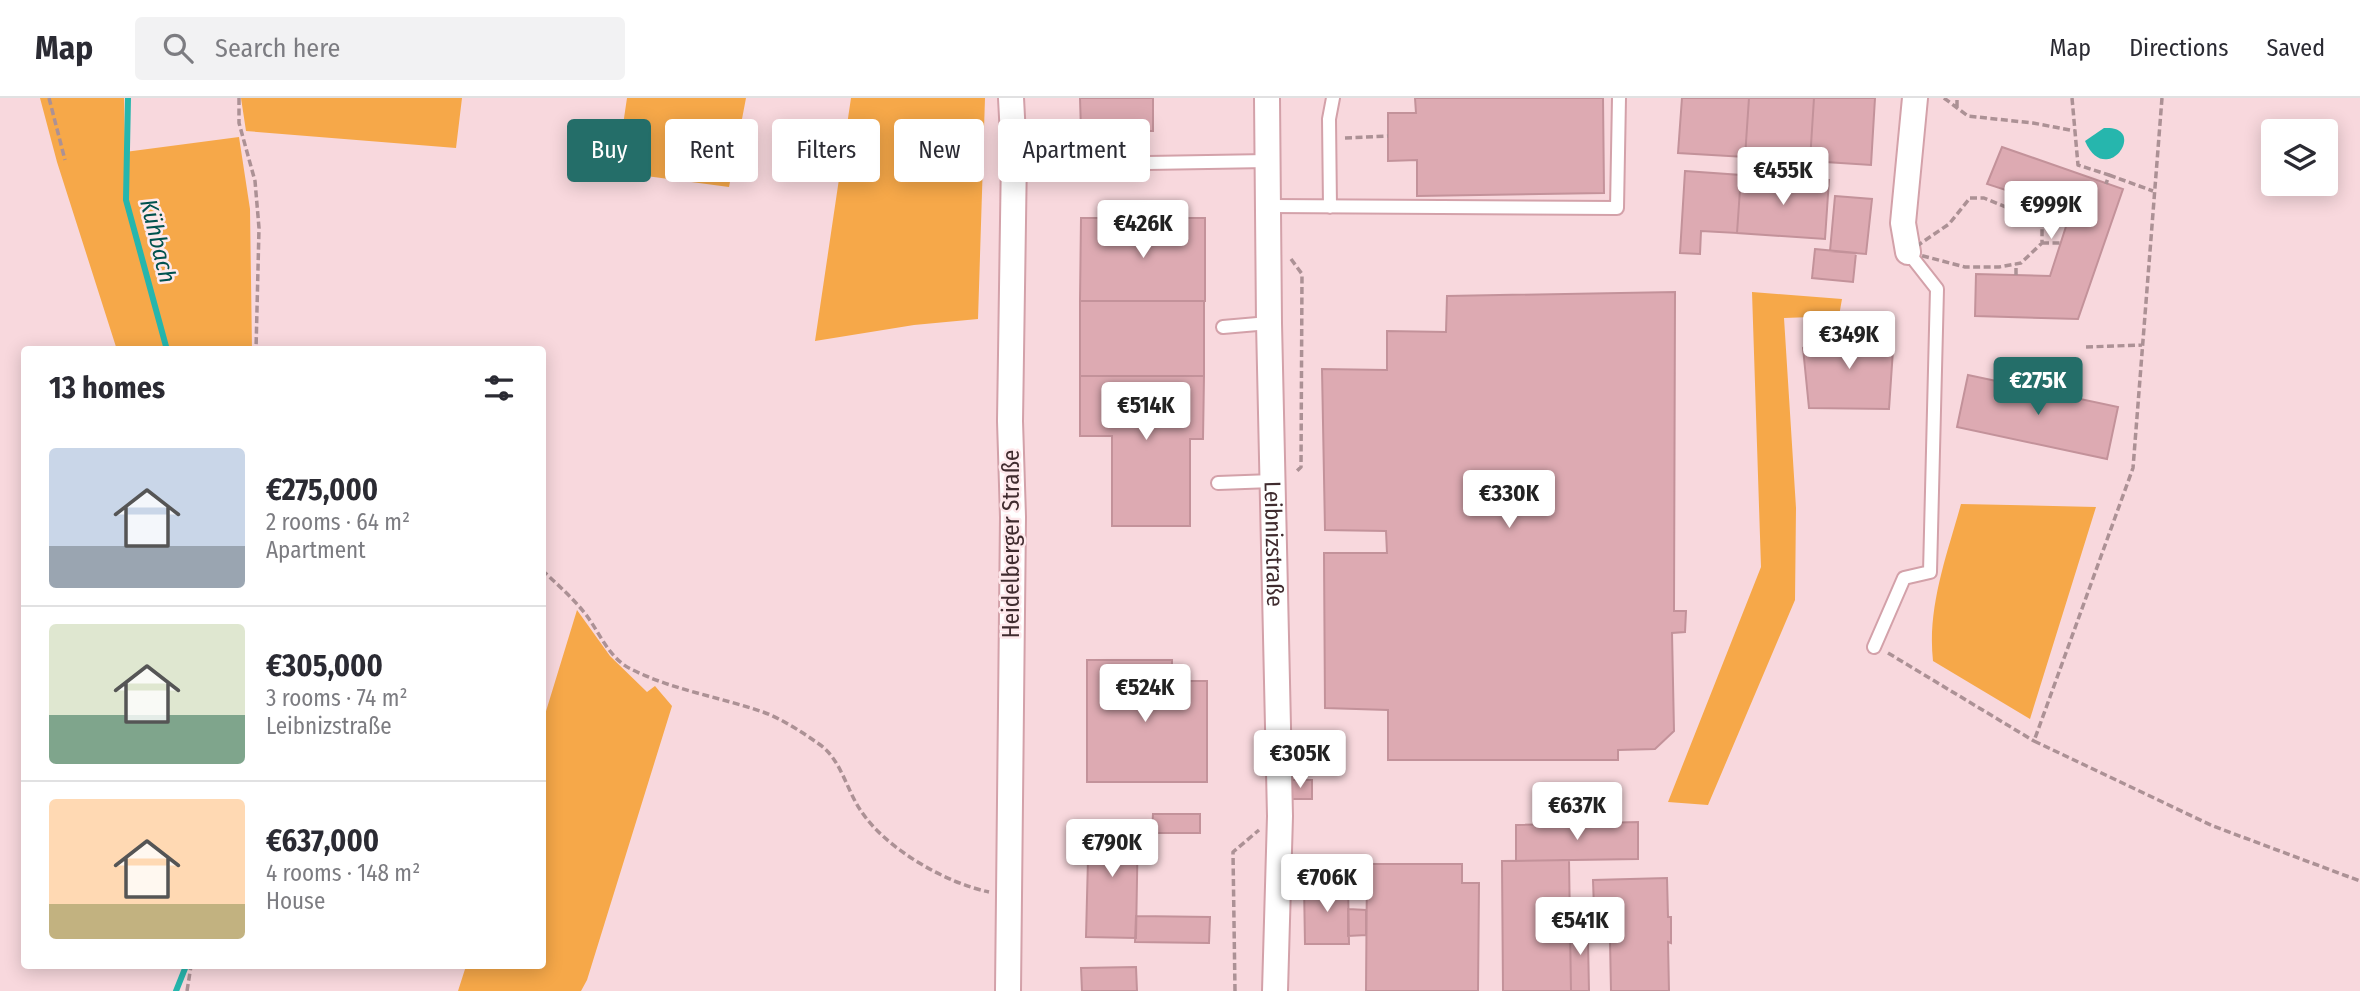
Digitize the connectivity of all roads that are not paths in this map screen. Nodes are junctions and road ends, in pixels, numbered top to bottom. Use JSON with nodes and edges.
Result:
{"nodes":[{"id":1,"x":1011,"y":98,"type":"edge"},
{"id":2,"x":1268,"y":98,"type":"edge"},
{"id":3,"x":1333,"y":98,"type":"edge"},
{"id":4,"x":1619,"y":98,"type":"edge"},
{"id":5,"x":1915,"y":98,"type":"edge"},
{"id":6,"x":1268,"y":161,"type":"junction"},
{"id":7,"x":1150,"y":163,"type":"edge"},
{"id":8,"x":1268,"y":206,"type":"junction"},
{"id":9,"x":1330,"y":207,"type":"junction"},
{"id":10,"x":1908,"y":252,"type":"joint"},
{"id":11,"x":1269,"y":323,"type":"junction"},
{"id":12,"x":1223,"y":327,"type":"dead end"},
{"id":13,"x":1273,"y":481,"type":"junction"},
{"id":14,"x":1218,"y":483,"type":"dead end"},
{"id":15,"x":1874,"y":646,"type":"road end"},
{"id":16,"x":1008,"y":991,"type":"edge"},
{"id":17,"x":1275,"y":991,"type":"edge"}],
"edges":[{"from":1,"to":16,"type":"street","name":"Heidelberger Straße"},
{"from":2,"to":6,"type":"street","name":"Leibnizstraße"},
{"from":3,"to":9,"type":"lane"},
{"from":4,"to":9,"type":"lane"},
{"from":5,"to":10,"type":"street"},
{"from":6,"to":7,"type":"lane"},
{"from":6,"to":8,"type":"street","name":"Leibnizstraße"},
{"from":8,"to":9,"type":"lane"},
{"from":8,"to":11,"type":"street","name":"Leibnizstraße"},
{"from":10,"to":15,"type":"lane"},
{"from":11,"to":12,"type":"lane"},
{"from":11,"to":13,"type":"street","name":"Leibnizstraße"},
{"from":13,"to":14,"type":"lane"},
{"from":13,"to":17,"type":"street","name":"Leibnizstraße"}]}
